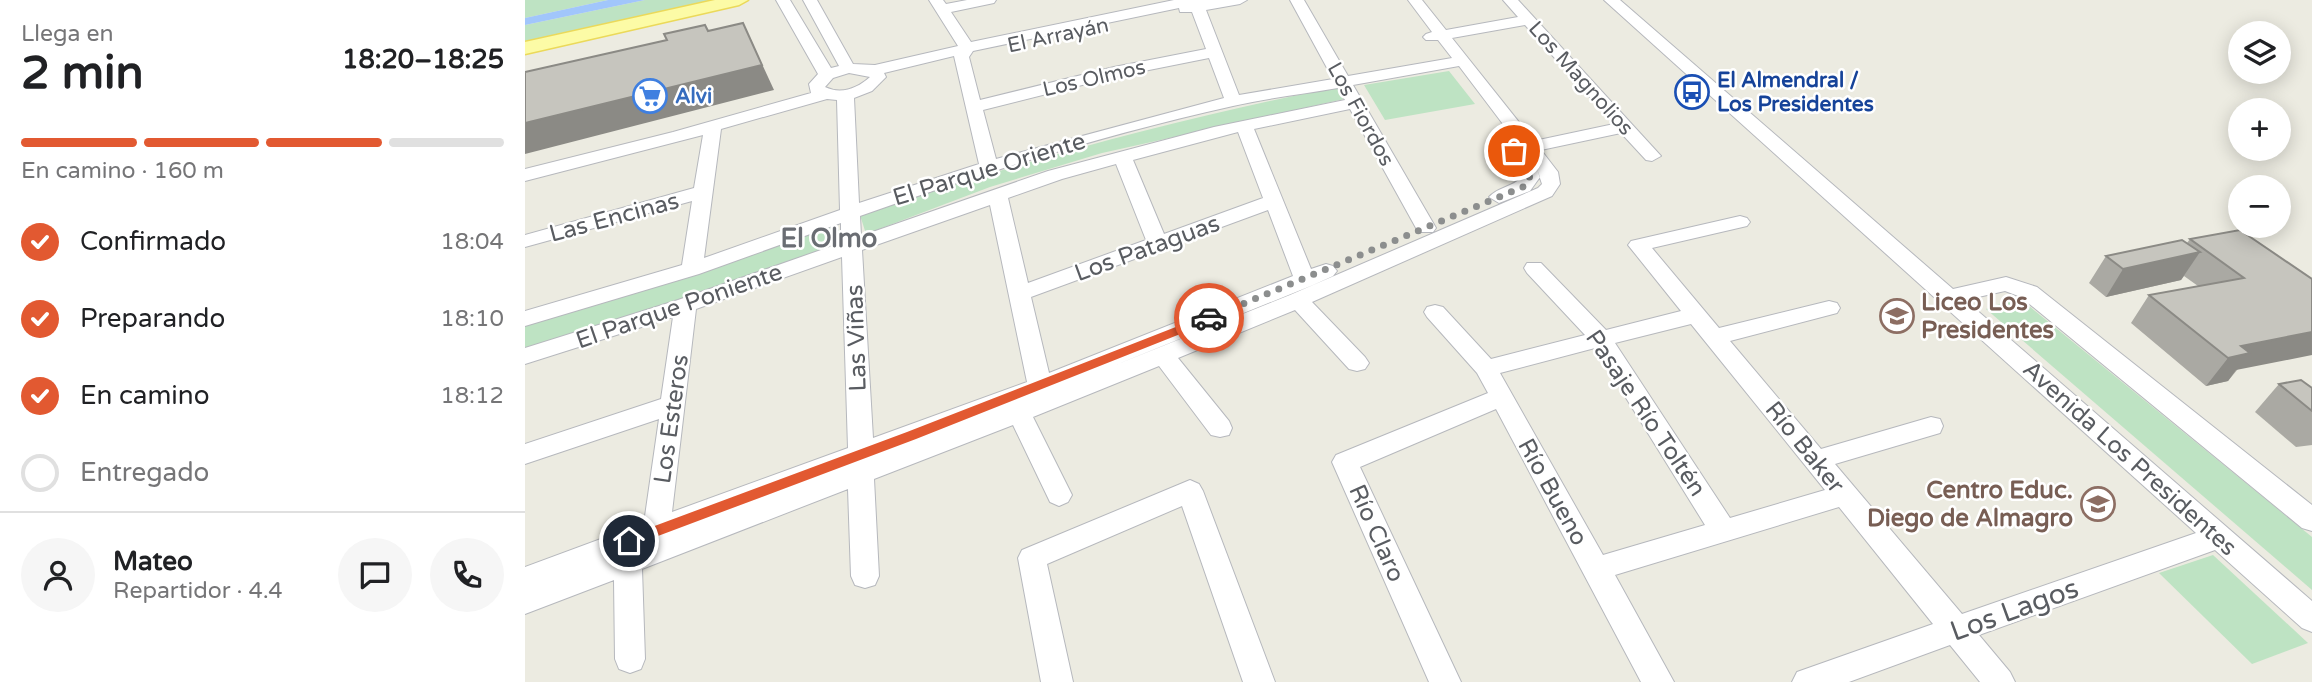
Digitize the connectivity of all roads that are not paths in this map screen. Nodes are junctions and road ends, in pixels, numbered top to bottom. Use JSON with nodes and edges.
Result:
{"nodes":[{"id":1,"x":739,"y":0,"type":"edge"},
{"id":2,"x":783,"y":0,"type":"edge"},
{"id":3,"x":810,"y":0,"type":"edge"},
{"id":4,"x":956,"y":0,"type":"edge"},
{"id":5,"x":989,"y":0,"type":"edge"},
{"id":6,"x":1240,"y":0,"type":"edge"},
{"id":7,"x":1297,"y":0,"type":"edge"},
{"id":8,"x":1400,"y":0,"type":"edge"},
{"id":9,"x":1415,"y":0,"type":"edge"},
{"id":10,"x":1510,"y":0,"type":"edge"},
{"id":11,"x":1611,"y":0,"type":"edge"},
{"id":12,"x":939,"y":4,"type":"edge"},
{"id":13,"x":1196,"y":4,"type":"edge"},
{"id":14,"x":818,"y":18,"type":"junction"},
{"id":15,"x":1528,"y":20,"type":"junction"},
{"id":16,"x":796,"y":22,"type":"junction"},
{"id":17,"x":1435,"y":36,"type":"junction"},
{"id":18,"x":525,"y":48,"type":"edge"},
{"id":19,"x":964,"y":52,"type":"junction"},
{"id":20,"x":1214,"y":52,"type":"junction"},
{"id":21,"x":1456,"y":62,"type":"junction"},
{"id":22,"x":848,"y":68,"type":"junction"},
{"id":23,"x":877,"y":74,"type":"junction"},
{"id":24,"x":1343,"y":81,"type":"junction"},
{"id":25,"x":828,"y":88,"type":"junction"},
{"id":26,"x":1233,"y":101,"type":"junction"},
{"id":27,"x":1355,"y":103,"type":"junction"},
{"id":28,"x":974,"y":107,"type":"junction"},
{"id":29,"x":713,"y":126,"type":"junction"},
{"id":30,"x":1244,"y":126,"type":"junction"},
{"id":31,"x":1625,"y":127,"type":"junction"},
{"id":32,"x":1531,"y":146,"type":"junction"},
{"id":33,"x":1122,"y":156,"type":"junction"},
{"id":34,"x":1652,"y":156,"type":"dead end"},
{"id":35,"x":525,"y":165,"type":"edge"},
{"id":36,"x":989,"y":166,"type":"junction"},
{"id":37,"x":525,"y":175,"type":"edge"},
{"id":38,"x":1540,"y":182,"type":"junction"},
{"id":39,"x":703,"y":192,"type":"junction"},
{"id":40,"x":997,"y":194,"type":"junction"},
{"id":41,"x":1274,"y":201,"type":"junction"},
{"id":42,"x":850,"y":213,"type":"junction"},
{"id":43,"x":1740,"y":222,"type":"dead end"},
{"id":44,"x":1426,"y":228,"type":"junction"},
{"id":45,"x":525,"y":241,"type":"edge"},
{"id":46,"x":1158,"y":244,"type":"junction"},
{"id":47,"x":852,"y":246,"type":"junction"},
{"id":48,"x":1534,"y":268,"type":"dead end"},
{"id":49,"x":692,"y":269,"type":"junction"},
{"id":50,"x":1301,"y":290,"type":"junction"},
{"id":51,"x":1020,"y":294,"type":"junction"},
{"id":52,"x":1948,"y":297,"type":"junction"},
{"id":53,"x":686,"y":306,"type":"junction"},
{"id":54,"x":1829,"y":308,"type":"dead end"},
{"id":55,"x":1435,"y":312,"type":"dead end"},
{"id":56,"x":1696,"y":315,"type":"junction"},
{"id":57,"x":525,"y":318,"type":"edge"},
{"id":58,"x":1714,"y":337,"type":"junction"},
{"id":59,"x":1601,"y":339,"type":"junction"},
{"id":60,"x":1163,"y":355,"type":"junction"},
{"id":61,"x":525,"y":356,"type":"edge"},
{"id":62,"x":1357,"y":363,"type":"dead end"},
{"id":63,"x":1486,"y":368,"type":"junction"},
{"id":64,"x":1040,"y":386,"type":"junction"},
{"id":65,"x":1502,"y":397,"type":"junction"},
{"id":66,"x":672,"y":405,"type":"junction"},
{"id":67,"x":1020,"y":413,"type":"junction"},
{"id":68,"x":1931,"y":426,"type":"dead end"},
{"id":69,"x":1220,"y":428,"type":"dead end"},
{"id":70,"x":525,"y":454,"type":"edge"},
{"id":71,"x":1816,"y":460,"type":"junction"},
{"id":72,"x":861,"y":465,"type":"junction"},
{"id":73,"x":1059,"y":495,"type":"dead end"},
{"id":74,"x":1845,"y":495,"type":"junction"},
{"id":75,"x":2312,"y":520,"type":"edge"},
{"id":76,"x":1724,"y":531,"type":"junction"},
{"id":77,"x":656,"y":532,"type":"junction"},
{"id":78,"x":2219,"y":537,"type":"junction"},
{"id":79,"x":628,"y":564,"type":"junction"},
{"id":80,"x":1595,"y":569,"type":"junction"},
{"id":81,"x":866,"y":576,"type":"dead end"},
{"id":82,"x":525,"y":579,"type":"edge"},
{"id":83,"x":525,"y":601,"type":"edge"},
{"id":84,"x":2312,"y":619,"type":"edge"},
{"id":85,"x":1957,"y":629,"type":"junction"},
{"id":86,"x":631,"y":659,"type":"dead end"},
{"id":87,"x":1816,"y":681,"type":"edge"},
{"id":88,"x":1057,"y":682,"type":"edge"},
{"id":89,"x":1259,"y":682,"type":"edge"},
{"id":90,"x":1445,"y":682,"type":"edge"},
{"id":91,"x":1658,"y":682,"type":"edge"},
{"id":92,"x":1999,"y":682,"type":"edge"}],
"edges":[{"from":1,"to":18,"type":"main road"},
{"from":2,"to":16,"type":"street","name":"Las Viñas"},
{"from":3,"to":14,"type":"street"},
{"from":4,"to":12,"type":"street"},
{"from":5,"to":12,"type":"street"},
{"from":6,"to":13,"type":"street","name":"El Arrayán"},
{"from":7,"to":24,"type":"street","name":"Los Fiordos"},
{"from":8,"to":17,"type":"street"},
{"from":9,"to":17,"type":"street"},
{"from":10,"to":15,"type":"street","name":"Los Magnolios"},
{"from":11,"to":52,"type":"street","name":"Avenida Los Presidentes"},
{"from":12,"to":19,"type":"street"},
{"from":13,"to":19,"type":"street","name":"El Arrayán"},
{"from":13,"to":20,"type":"street"},
{"from":14,"to":16,"type":"street"},
{"from":14,"to":22,"type":"street"},
{"from":15,"to":17,"type":"street"},
{"from":15,"to":31,"type":"street","name":"Los Magnolios"},
{"from":16,"to":25,"type":"street","name":"Las Viñas"},
{"from":17,"to":21,"type":"street"},
{"from":19,"to":23,"type":"street","name":"El Arrayán"},
{"from":19,"to":28,"type":"street"},
{"from":20,"to":26,"type":"street"},
{"from":20,"to":28,"type":"street","name":"Los Olmos"},
{"from":21,"to":24,"type":"street","name":"El Parque Oriente"},
{"from":21,"to":32,"type":"street"},
{"from":21,"to":38,"type":"street"},
{"from":22,"to":23,"type":"street"},
{"from":22,"to":25,"type":"street"},
{"from":23,"to":25,"type":"street"},
{"from":24,"to":26,"type":"street","name":"El Parque Oriente"},
{"from":24,"to":27,"type":"street","name":"Los Fiordos"},
{"from":25,"to":29,"type":"street"},
{"from":25,"to":35,"type":"street"},
{"from":25,"to":42,"type":"street","name":"Las Viñas"},
{"from":26,"to":36,"type":"street","name":"El Parque Oriente"},
{"from":27,"to":30,"type":"street","name":"El Parque Poniente"},
{"from":27,"to":44,"type":"street","name":"Los Fiordos"},
{"from":28,"to":36,"type":"street"},
{"from":29,"to":37,"type":"street"},
{"from":29,"to":39,"type":"street"},
{"from":30,"to":33,"type":"street","name":"El Parque Poniente"},
{"from":30,"to":41,"type":"street"},
{"from":31,"to":32,"type":"street"},
{"from":31,"to":34,"type":"street","name":"Los Magnolios"},
{"from":32,"to":38,"type":"street"},
{"from":33,"to":40,"type":"street","name":"El Parque Poniente"},
{"from":33,"to":46,"type":"street"},
{"from":36,"to":42,"type":"street","name":"El Parque Oriente"},
{"from":38,"to":44,"type":"street"},
{"from":38,"to":50,"type":"street"},
{"from":39,"to":45,"type":"street","name":"Las Encinas"},
{"from":39,"to":49,"type":"street"},
{"from":40,"to":47,"type":"street","name":"El Parque Poniente"},
{"from":40,"to":51,"type":"street"},
{"from":41,"to":46,"type":"street","name":"Los Pataguas"},
{"from":41,"to":50,"type":"street"},
{"from":42,"to":47,"type":"street","name":"Las Viñas"},
{"from":42,"to":49,"type":"street","name":"El Parque Oriente"},
{"from":43,"to":56,"type":"street","name":"Río Baker"},
{"from":44,"to":50,"type":"street"},
{"from":46,"to":51,"type":"street","name":"Los Pataguas"},
{"from":47,"to":53,"type":"street","name":"El Parque Poniente"},
{"from":47,"to":72,"type":"street","name":"Las Viñas"},
{"from":48,"to":59,"type":"street","name":"Pasaje Río Toltén"},
{"from":49,"to":57,"type":"street","name":"El Parque Oriente"},
{"from":50,"to":60,"type":"street"},
{"from":50,"to":62,"type":"street"},
{"from":50,"to":64,"type":"street"},
{"from":51,"to":64,"type":"street"},
{"from":52,"to":75,"type":"street"},
{"from":52,"to":78,"type":"street","name":"Avenida Los Presidentes"},
{"from":53,"to":61,"type":"street","name":"El Parque Poniente"},
{"from":53,"to":66,"type":"street","name":"Los Esteros"},
{"from":54,"to":58,"type":"street"},
{"from":55,"to":63,"type":"street","name":"Río Bueno"},
{"from":56,"to":58,"type":"street","name":"Río Baker"},
{"from":56,"to":59,"type":"street"},
{"from":58,"to":71,"type":"street","name":"Río Baker"},
{"from":59,"to":63,"type":"street"},
{"from":59,"to":76,"type":"street","name":"Pasaje Río Toltén"},
{"from":60,"to":67,"type":"street"},
{"from":60,"to":69,"type":"street"},
{"from":63,"to":65,"type":"street","name":"Río Bueno"},
{"from":64,"to":72,"type":"street"},
{"from":65,"to":80,"type":"street","name":"Río Bueno"},
{"from":65,"to":90,"type":"street","name":"Río Claro"},
{"from":66,"to":70,"type":"street"},
{"from":66,"to":77,"type":"street","name":"Los Esteros"},
{"from":67,"to":72,"type":"street"},
{"from":67,"to":73,"type":"street"},
{"from":68,"to":71,"type":"street"},
{"from":71,"to":74,"type":"street","name":"Río Baker"},
{"from":72,"to":77,"type":"street"},
{"from":72,"to":79,"type":"street"},
{"from":72,"to":81,"type":"street","name":"Las Viñas"},
{"from":74,"to":76,"type":"street"},
{"from":74,"to":85,"type":"street","name":"Río Baker"},
{"from":76,"to":80,"type":"street"},
{"from":77,"to":82,"type":"street"},
{"from":78,"to":84,"type":"street","name":"Avenida Los Presidentes"},
{"from":78,"to":85,"type":"street","name":"Los Lagos"},
{"from":79,"to":83,"type":"street"},
{"from":79,"to":86,"type":"street"},
{"from":80,"to":91,"type":"street","name":"Río Bueno"},
{"from":85,"to":87,"type":"street","name":"Los Lagos"},
{"from":85,"to":92,"type":"street","name":"Río Baker"},
{"from":88,"to":89,"type":"street"}]}
